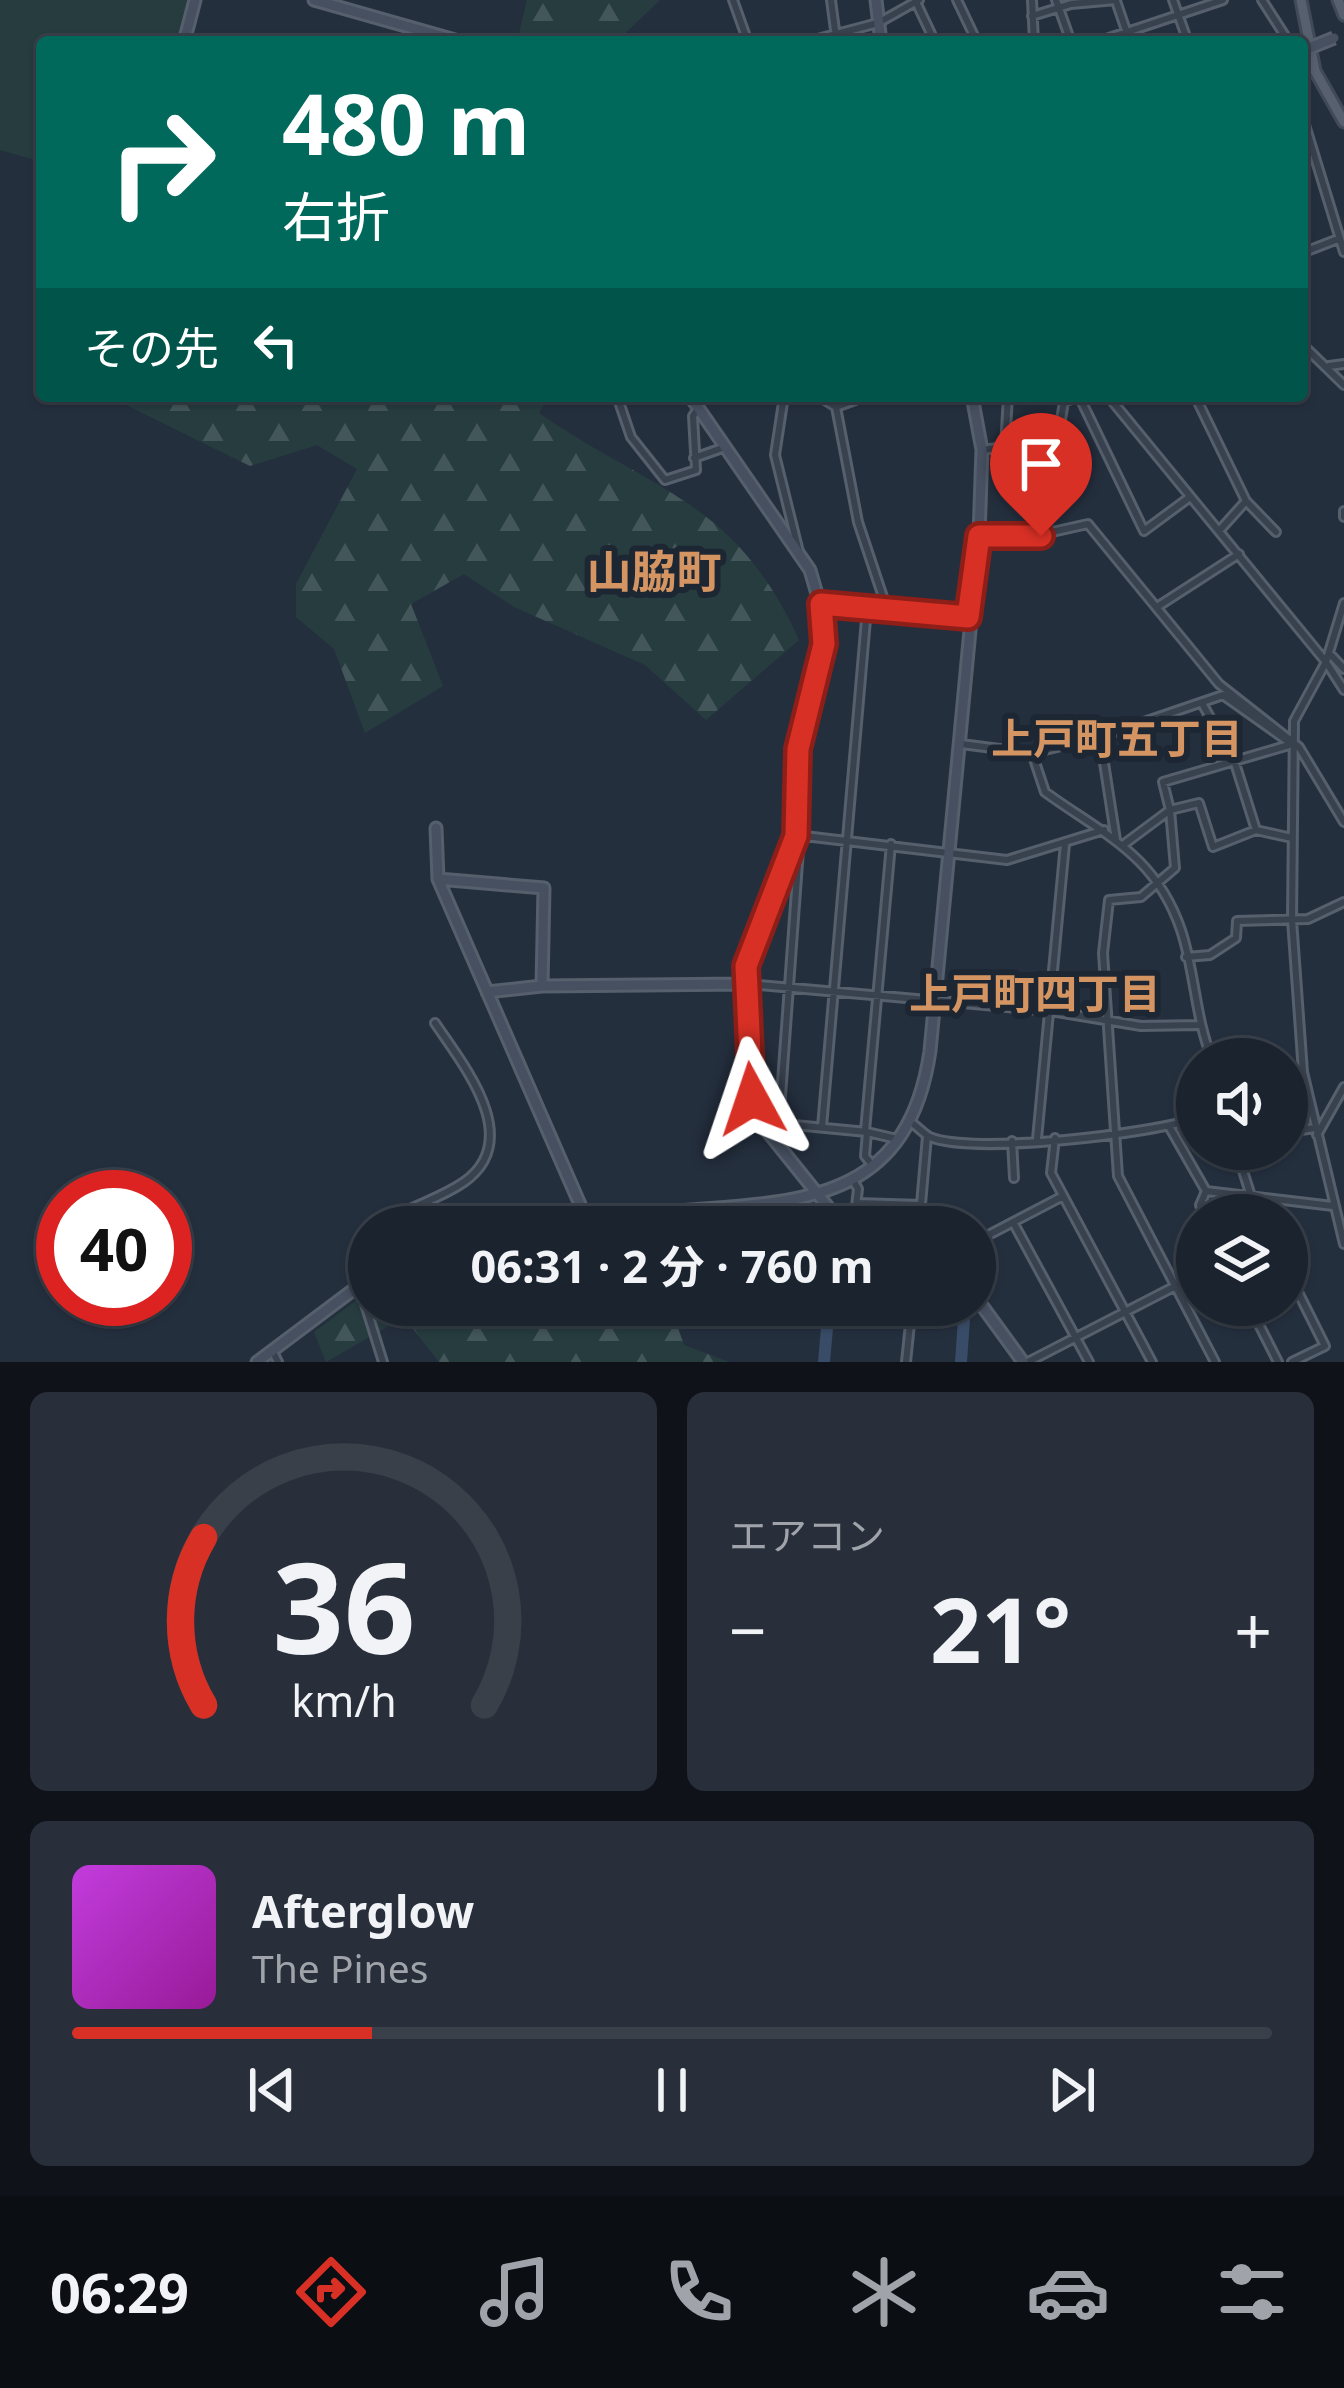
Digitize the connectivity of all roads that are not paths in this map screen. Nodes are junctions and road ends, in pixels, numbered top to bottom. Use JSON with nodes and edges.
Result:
{"nodes":[{"id":1,"x":195,"y":0,"type":"edge"},
{"id":2,"x":314,"y":0,"type":"edge"},
{"id":3,"x":733,"y":0,"type":"edge"},
{"id":4,"x":831,"y":0,"type":"edge"},
{"id":5,"x":876,"y":0,"type":"edge"},
{"id":6,"x":957,"y":0,"type":"edge"},
{"id":7,"x":1032,"y":0,"type":"edge"},
{"id":8,"x":1173,"y":0,"type":"edge"},
{"id":9,"x":1223,"y":0,"type":"edge"},
{"id":10,"x":1262,"y":0,"type":"edge"},
{"id":11,"x":1301,"y":0,"type":"edge"},
{"id":12,"x":1338,"y":0,"type":"edge"},
{"id":13,"x":918,"y":1,"type":"edge"},
{"id":14,"x":1116,"y":1,"type":"edge"},
{"id":15,"x":1057,"y":3,"type":"edge"},
{"id":16,"x":1180,"y":15,"type":"junction"},
{"id":17,"x":1344,"y":15,"type":"edge"},
{"id":18,"x":1032,"y":16,"type":"junction"},
{"id":19,"x":878,"y":23,"type":"junction"},
{"id":20,"x":835,"y":30,"type":"junction"},
{"id":21,"x":1127,"y":32,"type":"junction"},
{"id":22,"x":186,"y":36,"type":"edge"},
{"id":23,"x":441,"y":36,"type":"edge"},
{"id":24,"x":746,"y":36,"type":"edge"},
{"id":25,"x":820,"y":36,"type":"edge"},
{"id":26,"x":880,"y":36,"type":"edge"},
{"id":27,"x":933,"y":36,"type":"edge"},
{"id":28,"x":973,"y":36,"type":"edge"},
{"id":29,"x":1034,"y":36,"type":"edge"},
{"id":30,"x":1069,"y":36,"type":"edge"},
{"id":31,"x":1115,"y":36,"type":"edge"},
{"id":32,"x":1128,"y":36,"type":"edge"},
{"id":33,"x":1186,"y":36,"type":"edge"},
{"id":34,"x":1285,"y":36,"type":"edge"},
{"id":35,"x":1339,"y":36,"type":"edge"},
{"id":36,"x":1308,"y":49,"type":"edge"},
{"id":37,"x":1315,"y":71,"type":"junction"},
{"id":38,"x":1308,"y":74,"type":"edge"},
{"id":39,"x":1344,"y":122,"type":"edge"},
{"id":40,"x":1308,"y":135,"type":"edge"},
{"id":41,"x":1339,"y":238,"type":"junction"},
{"id":42,"x":1308,"y":251,"type":"edge"},
{"id":43,"x":1344,"y":252,"type":"edge"},
{"id":44,"x":1308,"y":349,"type":"edge"},
{"id":45,"x":1344,"y":364,"type":"edge"},
{"id":46,"x":1329,"y":366,"type":"junction"},
{"id":47,"x":1344,"y":386,"type":"edge"},
{"id":48,"x":619,"y":402,"type":"edge"},
{"id":49,"x":694,"y":402,"type":"edge"},
{"id":50,"x":783,"y":402,"type":"edge"},
{"id":51,"x":828,"y":402,"type":"edge"},
{"id":52,"x":850,"y":402,"type":"edge"},
{"id":53,"x":973,"y":402,"type":"edge"},
{"id":54,"x":1008,"y":402,"type":"edge"},
{"id":55,"x":1064,"y":402,"type":"edge"},
{"id":56,"x":1082,"y":402,"type":"edge"},
{"id":57,"x":1113,"y":402,"type":"edge"},
{"id":58,"x":1198,"y":402,"type":"edge"},
{"id":59,"x":836,"y":407,"type":"junction"},
{"id":60,"x":698,"y":409,"type":"junction"},
{"id":61,"x":725,"y":447,"type":"junction"},
{"id":62,"x":982,"y":451,"type":"junction"},
{"id":63,"x":694,"y":458,"type":"junction"},
{"id":64,"x":1190,"y":497,"type":"junction"},
{"id":65,"x":1246,"y":501,"type":"junction"},
{"id":66,"x":1219,"y":531,"type":"junction"},
{"id":67,"x":1276,"y":532,"type":"dead end"},
{"id":68,"x":979,"y":536,"type":"junction"},
{"id":69,"x":1041,"y":536,"type":"junction"},
{"id":70,"x":799,"y":552,"type":"junction"},
{"id":71,"x":1239,"y":554,"type":"junction"},
{"id":72,"x":1344,"y":603,"type":"edge"},
{"id":73,"x":821,"y":604,"type":"junction"},
{"id":74,"x":1157,"y":607,"type":"junction"},
{"id":75,"x":867,"y":608,"type":"junction"},
{"id":76,"x":887,"y":609,"type":"junction"},
{"id":77,"x":968,"y":617,"type":"junction"},
{"id":78,"x":1328,"y":658,"type":"junction"},
{"id":79,"x":1344,"y":670,"type":"edge"},
{"id":80,"x":1344,"y":690,"type":"edge"},
{"id":81,"x":1204,"y":705,"type":"junction"},
{"id":82,"x":1100,"y":737,"type":"junction"},
{"id":83,"x":957,"y":743,"type":"junction"},
{"id":84,"x":1292,"y":743,"type":"junction"},
{"id":85,"x":1032,"y":753,"type":"junction"},
{"id":86,"x":1234,"y":760,"type":"junction"},
{"id":87,"x":1169,"y":810,"type":"junction"},
{"id":88,"x":1344,"y":822,"type":"edge"},
{"id":89,"x":436,"y":827,"type":"dead end"},
{"id":90,"x":1104,"y":830,"type":"junction"},
{"id":91,"x":1256,"y":830,"type":"junction"},
{"id":92,"x":798,"y":836,"type":"junction"},
{"id":93,"x":1292,"y":838,"type":"junction"},
{"id":94,"x":847,"y":840,"type":"junction"},
{"id":95,"x":1119,"y":842,"type":"junction"},
{"id":96,"x":890,"y":844,"type":"junction"},
{"id":97,"x":1065,"y":844,"type":"junction"},
{"id":98,"x":948,"y":849,"type":"junction"},
{"id":99,"x":438,"y":879,"type":"junction"},
{"id":100,"x":1156,"y":880,"type":"junction"},
{"id":101,"x":1344,"y":902,"type":"edge"},
{"id":102,"x":1292,"y":920,"type":"junction"},
{"id":103,"x":1186,"y":957,"type":"junction"},
{"id":104,"x":744,"y":984,"type":"junction"},
{"id":105,"x":542,"y":986,"type":"junction"},
{"id":106,"x":789,"y":988,"type":"junction"},
{"id":107,"x":488,"y":992,"type":"junction"},
{"id":108,"x":833,"y":992,"type":"junction"},
{"id":109,"x":877,"y":995,"type":"junction"},
{"id":110,"x":934,"y":1000,"type":"junction"},
{"id":111,"x":1051,"y":1011,"type":"junction"},
{"id":112,"x":1106,"y":1017,"type":"junction"},
{"id":113,"x":435,"y":1023,"type":"dead end"},
{"id":114,"x":1198,"y":1025,"type":"junction"},
{"id":115,"x":1203,"y":1038,"type":"edge"},
{"id":116,"x":1344,"y":1087,"type":"edge"},
{"id":117,"x":1344,"y":1110,"type":"edge"},
{"id":118,"x":1329,"y":1116,"type":"junction"},
{"id":119,"x":759,"y":1121,"type":"junction"},
{"id":120,"x":909,"y":1121,"type":"junction"},
{"id":121,"x":778,"y":1123,"type":"junction"},
{"id":122,"x":1176,"y":1126,"type":"edge"},
{"id":123,"x":822,"y":1127,"type":"junction"},
{"id":124,"x":1170,"y":1128,"type":"junction"},
{"id":125,"x":866,"y":1131,"type":"junction"},
{"id":126,"x":1308,"y":1131,"type":"edge"},
{"id":127,"x":1316,"y":1131,"type":"junction"},
{"id":128,"x":1115,"y":1134,"type":"junction"},
{"id":129,"x":927,"y":1136,"type":"junction"},
{"id":130,"x":1055,"y":1138,"type":"junction"},
{"id":131,"x":897,"y":1139,"type":"junction"},
{"id":132,"x":1036,"y":1139,"type":"junction"},
{"id":133,"x":1012,"y":1141,"type":"junction"},
{"id":134,"x":873,"y":1166,"type":"junction"},
{"id":135,"x":1014,"y":1178,"type":"dead end"},
{"id":136,"x":853,"y":1180,"type":"junction"},
{"id":137,"x":1206,"y":1192,"type":"joint"},
{"id":138,"x":1228,"y":1194,"type":"edge"},
{"id":139,"x":1063,"y":1196,"type":"junction"},
{"id":140,"x":815,"y":1197,"type":"junction"},
{"id":141,"x":857,"y":1203,"type":"junction"},
{"id":142,"x":1308,"y":1203,"type":"edge"},
{"id":143,"x":921,"y":1205,"type":"joint"},
{"id":144,"x":419,"y":1206,"type":"edge"},
{"id":145,"x":578,"y":1206,"type":"edge"},
{"id":146,"x":744,"y":1206,"type":"edge"},
{"id":147,"x":826,"y":1206,"type":"edge"},
{"id":148,"x":856,"y":1206,"type":"edge"},
{"id":149,"x":1333,"y":1206,"type":"junction"},
{"id":150,"x":1013,"y":1222,"type":"junction"},
{"id":151,"x":996,"y":1231,"type":"edge"},
{"id":152,"x":1344,"y":1244,"type":"edge"},
{"id":153,"x":1175,"y":1286,"type":"junction"},
{"id":154,"x":348,"y":1292,"type":"edge"},
{"id":155,"x":1125,"y":1312,"type":"junction"},
{"id":156,"x":1308,"y":1312,"type":"edge"},
{"id":157,"x":996,"y":1324,"type":"edge"},
{"id":158,"x":375,"y":1326,"type":"edge"},
{"id":159,"x":910,"y":1326,"type":"edge"},
{"id":160,"x":1260,"y":1326,"type":"edge"},
{"id":161,"x":1076,"y":1337,"type":"junction"},
{"id":162,"x":272,"y":1350,"type":"junction"},
{"id":163,"x":257,"y":1362,"type":"edge"},
{"id":164,"x":278,"y":1362,"type":"edge"},
{"id":165,"x":383,"y":1362,"type":"edge"},
{"id":166,"x":906,"y":1362,"type":"edge"},
{"id":167,"x":1026,"y":1362,"type":"edge"},
{"id":168,"x":1089,"y":1362,"type":"edge"},
{"id":169,"x":1152,"y":1362,"type":"edge"},
{"id":170,"x":1215,"y":1362,"type":"edge"},
{"id":171,"x":1278,"y":1362,"type":"edge"},
{"id":172,"x":1292,"y":1362,"type":"edge"}],
"edges":[{"from":1,"to":22,"type":"street"},
{"from":2,"to":23,"type":"street"},
{"from":3,"to":24,"type":"street"},
{"from":4,"to":20,"type":"street"},
{"from":5,"to":19,"type":"street"},
{"from":6,"to":28,"type":"street"},
{"from":7,"to":18,"type":"street"},
{"from":8,"to":16,"type":"street"},
{"from":9,"to":16,"type":"street"},
{"from":10,"to":34,"type":"street"},
{"from":11,"to":37,"type":"main road"},
{"from":12,"to":17,"type":"main road"},
{"from":13,"to":19,"type":"street"},
{"from":13,"to":27,"type":"street"},
{"from":14,"to":15,"type":"street"},
{"from":14,"to":21,"type":"street"},
{"from":15,"to":18,"type":"street"},
{"from":15,"to":30,"type":"street"},
{"from":16,"to":21,"type":"street"},
{"from":16,"to":33,"type":"street"},
{"from":18,"to":29,"type":"street"},
{"from":19,"to":20,"type":"street"},
{"from":19,"to":26,"type":"street"},
{"from":20,"to":25,"type":"street"},
{"from":21,"to":31,"type":"street"},
{"from":21,"to":32,"type":"street"},
{"from":35,"to":36,"type":"street","bridge":true},
{"from":37,"to":38,"type":"street"},
{"from":37,"to":39,"type":"main road"},
{"from":40,"to":41,"type":"street"},
{"from":41,"to":42,"type":"street"},
{"from":41,"to":43,"type":"street"},
{"from":44,"to":46,"type":"street"},
{"from":45,"to":46,"type":"street"},
{"from":46,"to":47,"type":"street"},
{"from":48,"to":63,"type":"street"},
{"from":49,"to":60,"type":"street"},
{"from":50,"to":70,"type":"street"},
{"from":51,"to":59,"type":"street"},
{"from":52,"to":59,"type":"street"},
{"from":53,"to":62,"type":"street"},
{"from":54,"to":62,"type":"street"},
{"from":55,"to":69,"type":"street"},
{"from":56,"to":64,"type":"street"},
{"from":57,"to":64,"type":"street"},
{"from":58,"to":65,"type":"street"},
{"from":59,"to":76,"type":"street"},
{"from":60,"to":61,"type":"street"},
{"from":60,"to":63,"type":"street"},
{"from":61,"to":63,"type":"street"},
{"from":61,"to":70,"type":"street"},
{"from":62,"to":68,"type":"street"},
{"from":64,"to":66,"type":"street"},
{"from":65,"to":66,"type":"street"},
{"from":65,"to":67,"type":"street"},
{"from":66,"to":71,"type":"street"},
{"from":68,"to":69,"type":"street"},
{"from":68,"to":77,"type":"street"},
{"from":69,"to":74,"type":"street"},
{"from":70,"to":73,"type":"street"},
{"from":71,"to":74,"type":"street"},
{"from":71,"to":78,"type":"street"},
{"from":72,"to":78,"type":"street"},
{"from":73,"to":75,"type":"street"},
{"from":73,"to":92,"type":"street"},
{"from":74,"to":84,"type":"street"},
{"from":75,"to":76,"type":"street"},
{"from":75,"to":94,"type":"street"},
{"from":76,"to":77,"type":"street"},
{"from":77,"to":83,"type":"street"},
{"from":78,"to":79,"type":"street"},
{"from":78,"to":80,"type":"street"},
{"from":78,"to":84,"type":"street"},
{"from":81,"to":82,"type":"street"},
{"from":81,"to":84,"type":"street"},
{"from":81,"to":86,"type":"street"},
{"from":82,"to":85,"type":"street"},
{"from":82,"to":95,"type":"street"},
{"from":83,"to":85,"type":"street"},
{"from":83,"to":98,"type":"street"},
{"from":84,"to":86,"type":"street"},
{"from":84,"to":88,"type":"street"},
{"from":84,"to":93,"type":"street"},
{"from":85,"to":90,"type":"street"},
{"from":86,"to":87,"type":"street"},
{"from":86,"to":91,"type":"street"},
{"from":87,"to":91,"type":"street"},
{"from":87,"to":95,"type":"street"},
{"from":87,"to":100,"type":"street"},
{"from":89,"to":99,"type":"street"},
{"from":90,"to":95,"type":"street"},
{"from":90,"to":97,"type":"street"},
{"from":91,"to":93,"type":"street"},
{"from":92,"to":94,"type":"street"},
{"from":92,"to":104,"type":"street"},
{"from":92,"to":106,"type":"street"},
{"from":93,"to":102,"type":"street"},
{"from":94,"to":96,"type":"street"},
{"from":94,"to":108,"type":"street"},
{"from":95,"to":100,"type":"street"},
{"from":96,"to":98,"type":"street"},
{"from":96,"to":109,"type":"street"},
{"from":97,"to":98,"type":"street"},
{"from":97,"to":111,"type":"street"},
{"from":98,"to":110,"type":"street"},
{"from":99,"to":105,"type":"street"},
{"from":99,"to":107,"type":"street"},
{"from":100,"to":103,"type":"street"},
{"from":100,"to":112,"type":"street"},
{"from":101,"to":102,"type":"street"},
{"from":102,"to":103,"type":"street"},
{"from":102,"to":127,"type":"street"},
{"from":103,"to":114,"type":"street"},
{"from":104,"to":105,"type":"street"},
{"from":104,"to":106,"type":"street"},
{"from":104,"to":119,"type":"street"},
{"from":105,"to":107,"type":"street"},
{"from":106,"to":108,"type":"street"},
{"from":106,"to":121,"type":"street"},
{"from":107,"to":145,"type":"street"},
{"from":108,"to":109,"type":"street"},
{"from":108,"to":123,"type":"street"},
{"from":109,"to":110,"type":"street"},
{"from":109,"to":125,"type":"street"},
{"from":110,"to":111,"type":"street"},
{"from":110,"to":120,"type":"street"},
{"from":111,"to":112,"type":"street"},
{"from":111,"to":132,"type":"street"},
{"from":112,"to":114,"type":"street"},
{"from":112,"to":128,"type":"street"},
{"from":113,"to":144,"type":"street"},
{"from":114,"to":115,"type":"street"},
{"from":116,"to":118,"type":"street"},
{"from":117,"to":118,"type":"street"},
{"from":118,"to":127,"type":"street"},
{"from":119,"to":121,"type":"street"},
{"from":119,"to":140,"type":"street"},
{"from":120,"to":129,"type":"street"},
{"from":120,"to":131,"type":"street"},
{"from":121,"to":123,"type":"street"},
{"from":122,"to":124,"type":"street"},
{"from":123,"to":125,"type":"street"},
{"from":124,"to":128,"type":"street"},
{"from":124,"to":137,"type":"street"},
{"from":125,"to":131,"type":"street"},
{"from":125,"to":134,"type":"street"},
{"from":126,"to":127,"type":"street"},
{"from":127,"to":149,"type":"street"},
{"from":128,"to":130,"type":"street"},
{"from":128,"to":153,"type":"street"},
{"from":129,"to":133,"type":"street"},
{"from":129,"to":143,"type":"street"},
{"from":130,"to":132,"type":"street"},
{"from":130,"to":139,"type":"street"},
{"from":131,"to":134,"type":"street"},
{"from":132,"to":133,"type":"street"},
{"from":133,"to":135,"type":"street"},
{"from":134,"to":136,"type":"street"},
{"from":136,"to":140,"type":"street"},
{"from":136,"to":141,"type":"street"},
{"from":137,"to":138,"type":"street"},
{"from":139,"to":150,"type":"street"},
{"from":139,"to":155,"type":"street"},
{"from":140,"to":146,"type":"street"},
{"from":140,"to":147,"type":"street"},
{"from":141,"to":143,"type":"street"},
{"from":141,"to":148,"type":"street"},
{"from":142,"to":149,"type":"street"},
{"from":149,"to":152,"type":"street"},
{"from":150,"to":151,"type":"street"},
{"from":150,"to":161,"type":"street"},
{"from":153,"to":155,"type":"street"},
{"from":153,"to":170,"type":"street"},
{"from":154,"to":162,"type":"street"},
{"from":155,"to":161,"type":"street"},
{"from":155,"to":169,"type":"street"},
{"from":156,"to":172,"type":"street"},
{"from":157,"to":167,"type":"street"},
{"from":158,"to":165,"type":"street"},
{"from":159,"to":166,"type":"street"},
{"from":160,"to":171,"type":"street"},
{"from":161,"to":167,"type":"street"},
{"from":161,"to":168,"type":"street"},
{"from":162,"to":163,"type":"street"},
{"from":162,"to":164,"type":"street"}]}
